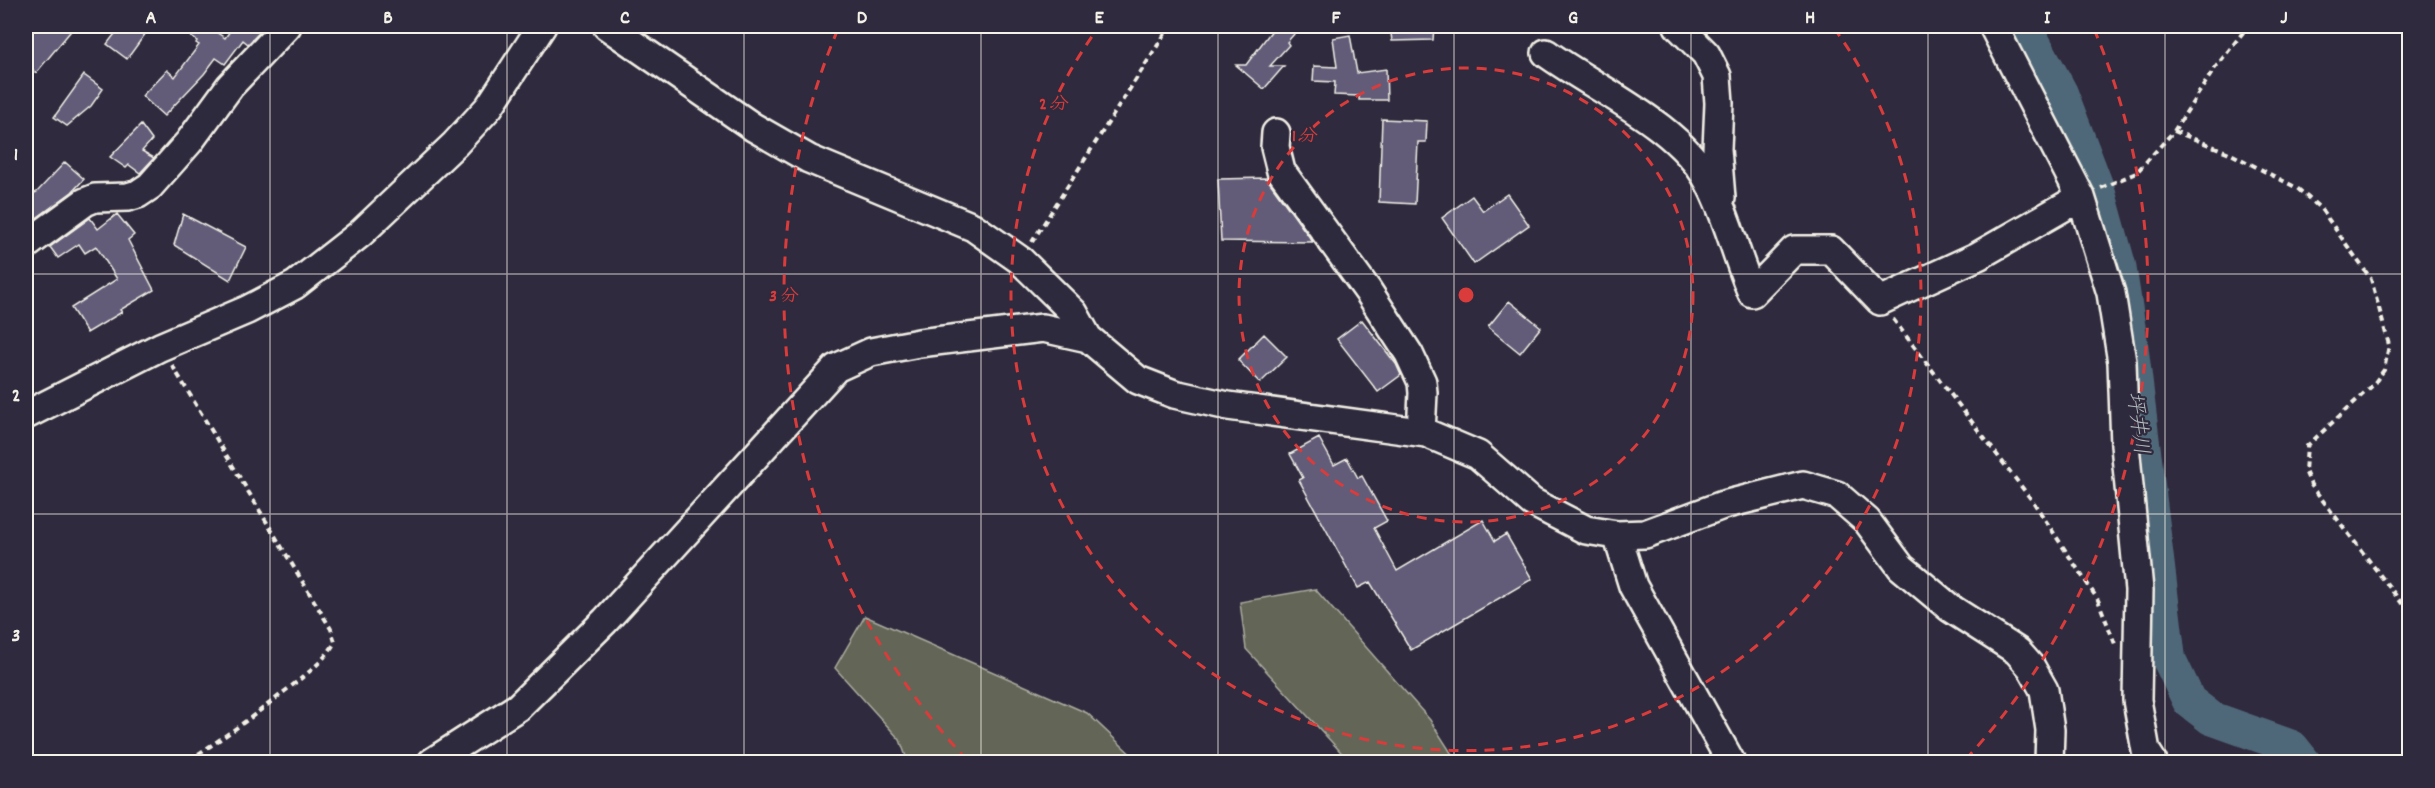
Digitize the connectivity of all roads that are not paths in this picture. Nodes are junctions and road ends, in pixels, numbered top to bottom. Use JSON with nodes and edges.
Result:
{"nodes":[{"id":1,"x":287,"y":26,"type":"edge"},
{"id":2,"x":542,"y":26,"type":"edge"},
{"id":3,"x":607,"y":26,"type":"edge"},
{"id":4,"x":1678,"y":26,"type":"edge"},
{"id":5,"x":1993,"y":26,"type":"edge"},
{"id":6,"x":1546,"y":53,"type":"dead end"},
{"id":7,"x":1276,"y":133,"type":"dead end"},
{"id":8,"x":2081,"y":197,"type":"junction"},
{"id":9,"x":1722,"y":211,"type":"junction"},
{"id":10,"x":26,"y":245,"type":"edge"},
{"id":11,"x":1088,"y":338,"type":"junction"},
{"id":12,"x":26,"y":415,"type":"edge"},
{"id":13,"x":1421,"y":432,"type":"junction"},
{"id":14,"x":1617,"y":536,"type":"junction"},
{"id":15,"x":432,"y":762,"type":"edge"},
{"id":16,"x":1731,"y":762,"type":"edge"},
{"id":17,"x":2049,"y":762,"type":"edge"},
{"id":18,"x":2153,"y":762,"type":"edge"}],
"edges":[{"from":1,"to":10,"type":"street"},
{"from":2,"to":12,"type":"street"},
{"from":3,"to":11,"type":"street"},
{"from":4,"to":9,"type":"street"},
{"from":5,"to":8,"type":"street"},
{"from":6,"to":9,"type":"street"},
{"from":7,"to":13,"type":"street"},
{"from":8,"to":9,"type":"street"},
{"from":8,"to":18,"type":"street"},
{"from":11,"to":13,"type":"street"},
{"from":11,"to":15,"type":"street"},
{"from":13,"to":14,"type":"street"},
{"from":14,"to":16,"type":"street"},
{"from":14,"to":17,"type":"street"}]}
